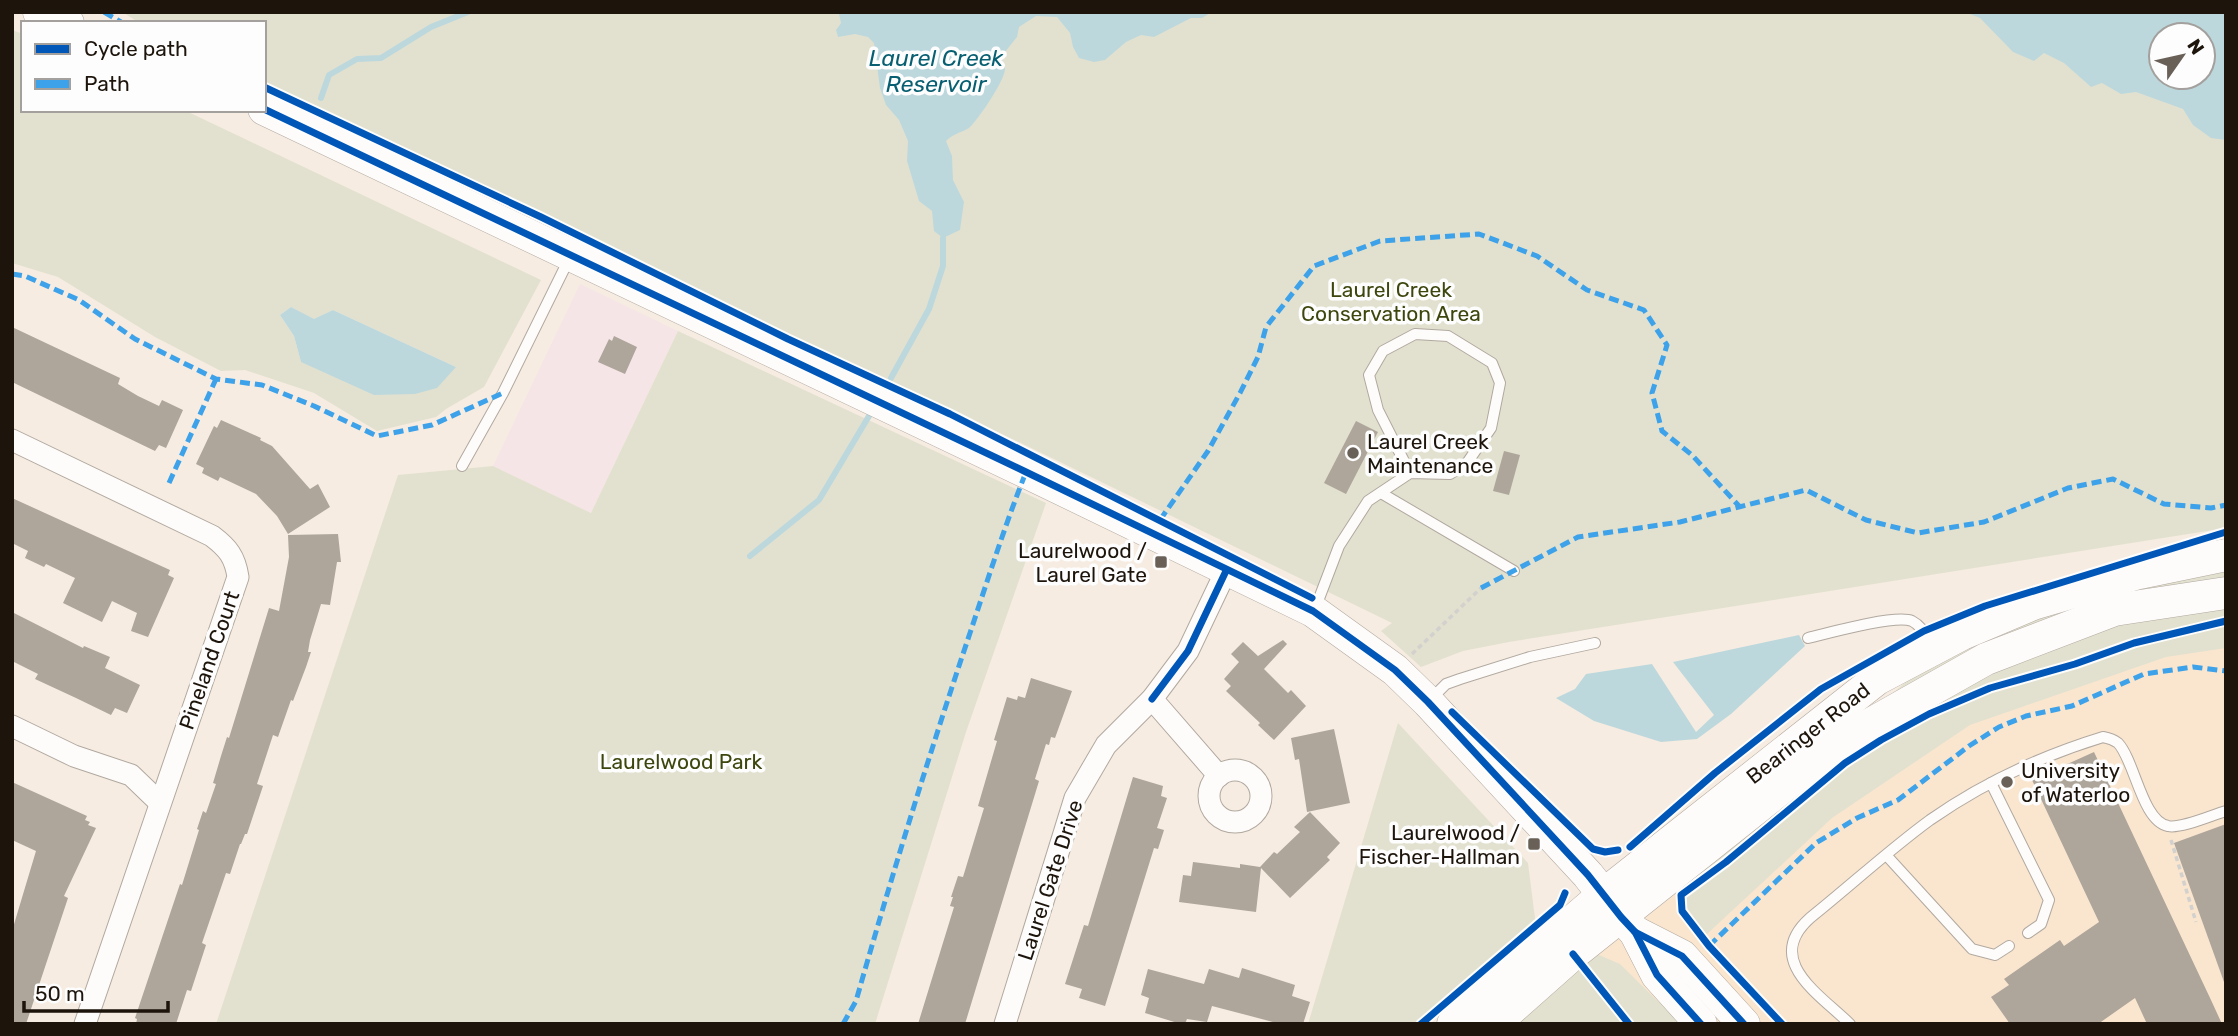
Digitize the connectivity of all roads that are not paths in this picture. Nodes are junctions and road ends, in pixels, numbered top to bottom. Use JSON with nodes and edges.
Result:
{"nodes":[{"id":1,"x":39,"y":12,"type":"edge"},
{"id":2,"x":58,"y":21,"type":"edge"},
{"id":3,"x":266,"y":110,"type":"edge"},
{"id":4,"x":571,"y":255,"type":"junction"},
{"id":5,"x":12,"y":440,"type":"edge"},
{"id":6,"x":462,"y":466,"type":"dead end"},
{"id":7,"x":1410,"y":473,"type":"junction"},
{"id":8,"x":1381,"y":493,"type":"junction"},
{"id":9,"x":2226,"y":555,"type":"edge"},
{"id":10,"x":1226,"y":571,"type":"junction"},
{"id":11,"x":1514,"y":571,"type":"dead end"},
{"id":12,"x":2226,"y":593,"type":"edge"},
{"id":13,"x":1314,"y":611,"type":"junction"},
{"id":14,"x":1808,"y":638,"type":"dead end"},
{"id":15,"x":1595,"y":643,"type":"dead end"},
{"id":16,"x":1936,"y":648,"type":"junction"},
{"id":17,"x":1152,"y":699,"type":"junction"},
{"id":18,"x":1428,"y":702,"type":"junction"},
{"id":19,"x":12,"y":726,"type":"edge"},
{"id":20,"x":1219,"y":776,"type":"dead end"},
{"id":21,"x":1991,"y":783,"type":"junction"},
{"id":22,"x":159,"y":802,"type":"junction"},
{"id":23,"x":2226,"y":811,"type":"edge"},
{"id":24,"x":1887,"y":856,"type":"junction"},
{"id":25,"x":1620,"y":915,"type":"junction"},
{"id":26,"x":2028,"y":933,"type":"dead end"},
{"id":27,"x":2009,"y":946,"type":"dead end"},
{"id":28,"x":1009,"y":1023,"type":"edge"},
{"id":29,"x":85,"y":1024,"type":"edge"},
{"id":30,"x":1453,"y":1024,"type":"edge"},
{"id":31,"x":1494,"y":1024,"type":"edge"},
{"id":32,"x":1701,"y":1024,"type":"edge"},
{"id":33,"x":1744,"y":1024,"type":"edge"},
{"id":34,"x":1850,"y":1024,"type":"edge"}],
"edges":[{"from":1,"to":2,"type":"street"},
{"from":3,"to":4,"type":"street"},
{"from":4,"to":6,"type":"lane"},
{"from":4,"to":10,"type":"street"},
{"from":5,"to":22,"type":"street","name":"Pineland Court"},
{"from":7,"to":7,"type":"lane"},
{"from":7,"to":8,"type":"lane"},
{"from":8,"to":11,"type":"lane"},
{"from":8,"to":13,"type":"lane"},
{"from":9,"to":16,"type":"street","name":"Bearinger Road"},
{"from":10,"to":13,"type":"street"},
{"from":10,"to":17,"type":"street","name":"Laurel Gate Drive"},
{"from":12,"to":25,"type":"street","name":"Bearinger Road"},
{"from":13,"to":18,"type":"street"},
{"from":14,"to":16,"type":"lane"},
{"from":15,"to":18,"type":"lane"},
{"from":16,"to":25,"type":"street","name":"Bearinger Road"},
{"from":17,"to":20,"type":"street"},
{"from":17,"to":28,"type":"street","name":"Laurel Gate Drive"},
{"from":18,"to":25,"type":"street"},
{"from":19,"to":22,"type":"street"},
{"from":21,"to":23,"type":"lane"},
{"from":21,"to":24,"type":"lane"},
{"from":21,"to":26,"type":"lane"},
{"from":22,"to":29,"type":"street","name":"Pineland Court"},
{"from":24,"to":27,"type":"lane"},
{"from":24,"to":34,"type":"lane"},
{"from":25,"to":30,"type":"street","name":"Bearinger Road"},
{"from":25,"to":31,"type":"street"},
{"from":25,"to":32,"type":"street"},
{"from":25,"to":33,"type":"street"}]}
